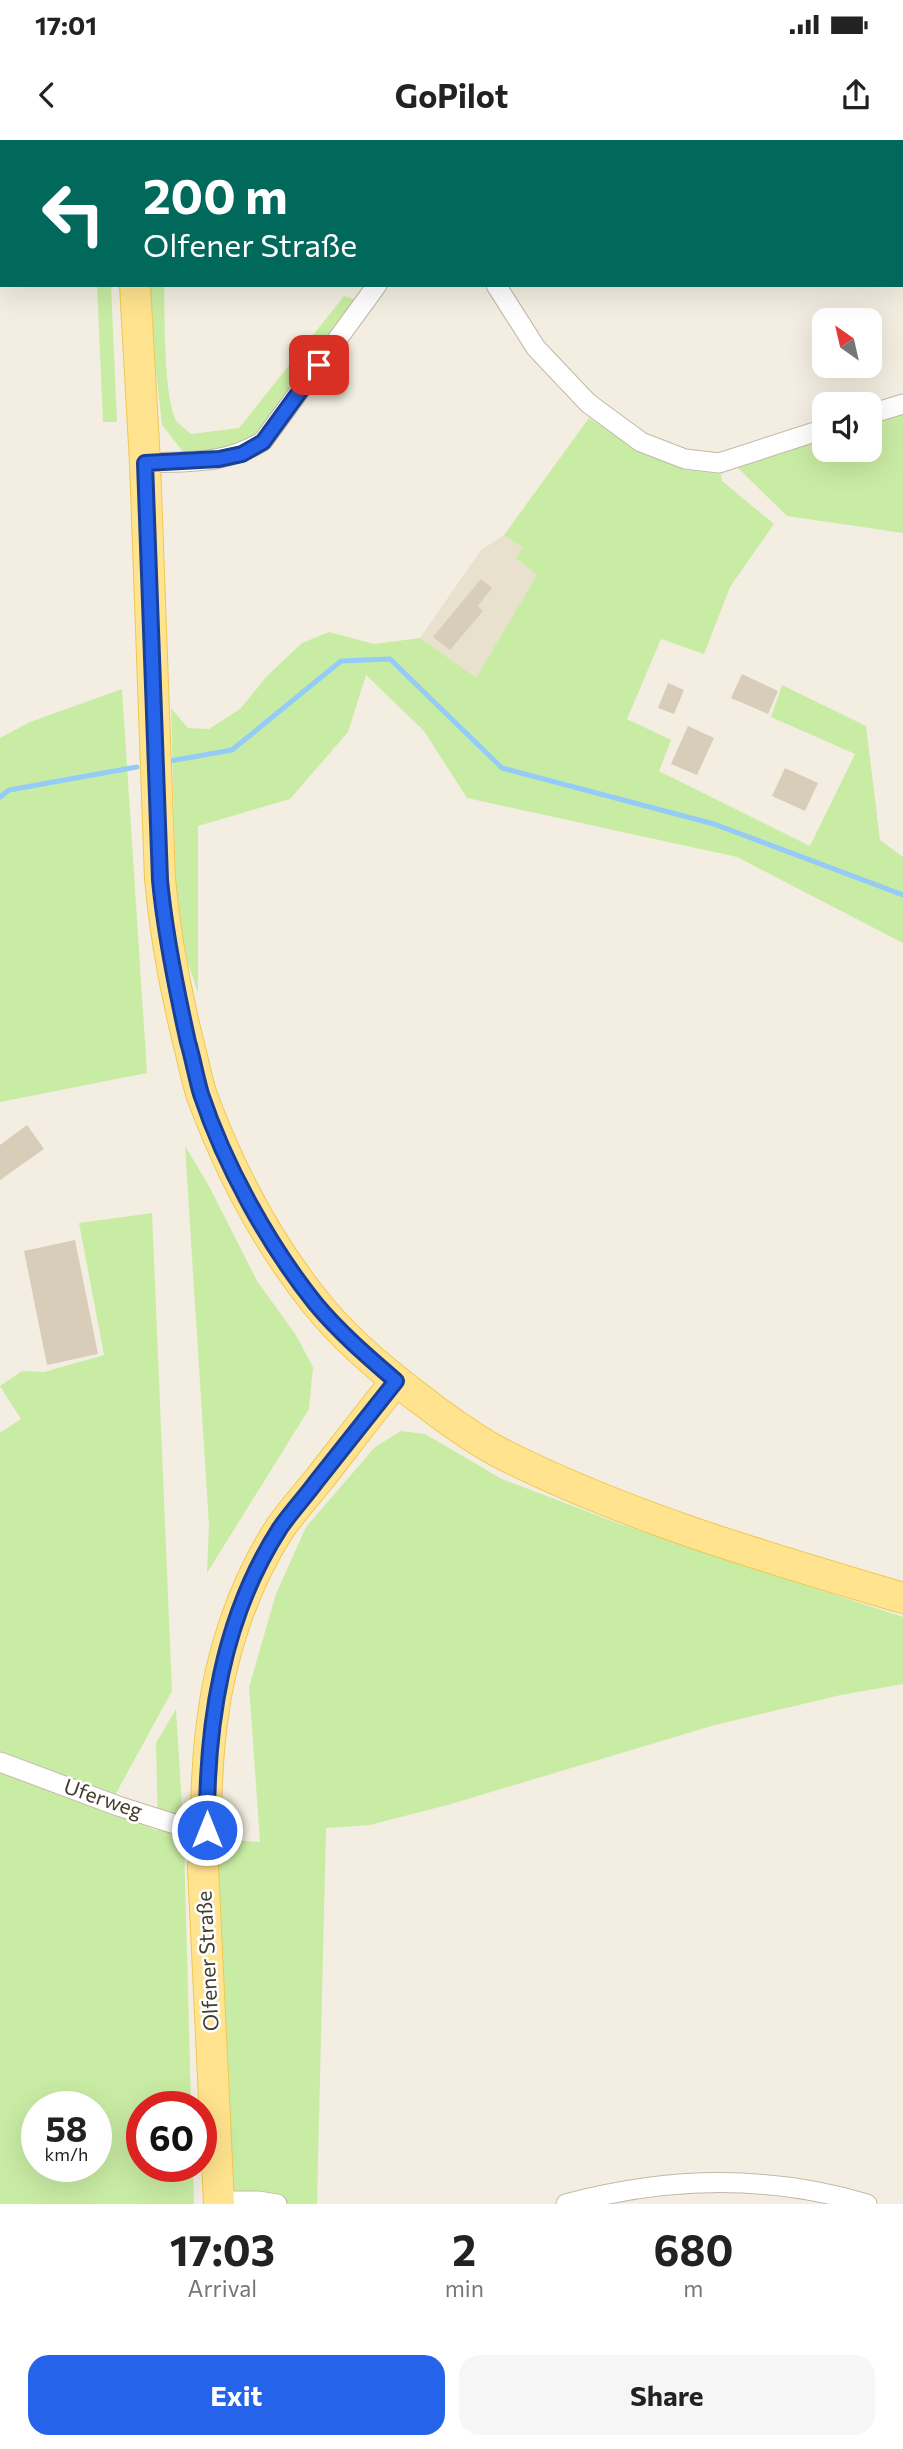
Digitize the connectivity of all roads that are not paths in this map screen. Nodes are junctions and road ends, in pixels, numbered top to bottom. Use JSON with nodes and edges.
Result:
{"nodes":[{"id":1,"x":135,"y":287,"type":"edge"},
{"id":2,"x":376,"y":287,"type":"edge"},
{"id":3,"x":497,"y":287,"type":"edge"},
{"id":4,"x":903,"y":404,"type":"edge"},
{"id":5,"x":882,"y":411,"type":"edge"},
{"id":6,"x":812,"y":433,"type":"edge"},
{"id":7,"x":145,"y":463,"type":"junction"},
{"id":8,"x":396,"y":1381,"type":"junction"},
{"id":9,"x":903,"y":1598,"type":"edge"},
{"id":10,"x":0,"y":1762,"type":"edge"},
{"id":11,"x":206,"y":1833,"type":"junction"},
{"id":12,"x":219,"y":2202,"type":"edge"},
{"id":13,"x":277,"y":2204,"type":"edge"},
{"id":14,"x":566,"y":2204,"type":"edge"},
{"id":15,"x":867,"y":2204,"type":"edge"}],
"edges":[{"from":1,"to":7,"type":"main road"},
{"from":2,"to":7,"type":"street"},
{"from":3,"to":6,"type":"street"},
{"from":4,"to":5,"type":"street"},
{"from":7,"to":8,"type":"main road"},
{"from":8,"to":9,"type":"main road"},
{"from":8,"to":11,"type":"main road","name":"Olfener Straße"},
{"from":10,"to":11,"type":"street","name":"Uferweg"},
{"from":11,"to":12,"type":"main road","name":"Olfener Straße"},
{"from":12,"to":13,"type":"street"},
{"from":14,"to":15,"type":"street"}]}
